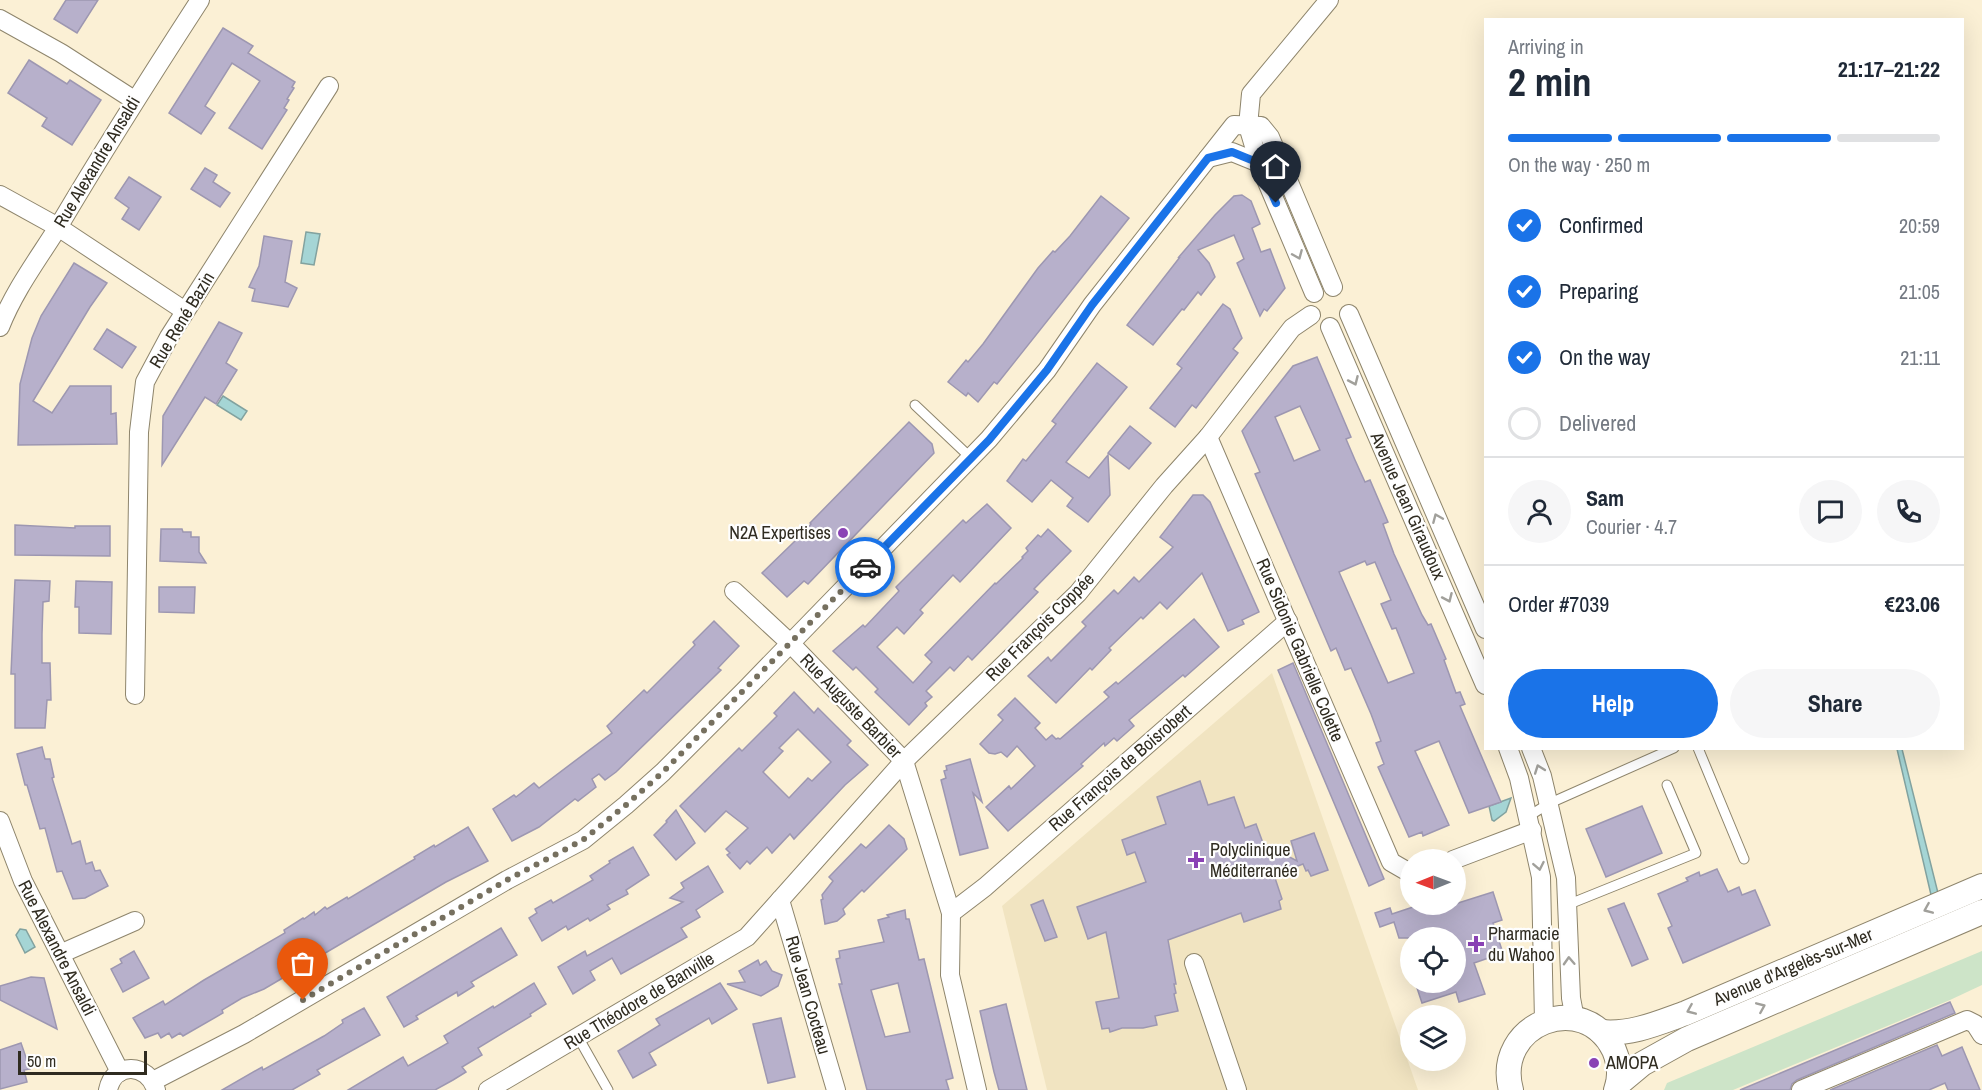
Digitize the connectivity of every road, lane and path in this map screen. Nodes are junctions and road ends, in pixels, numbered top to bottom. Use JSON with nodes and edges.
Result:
{"nodes":[{"id":1,"x":200,"y":0,"type":"edge"},
{"id":2,"x":1329,"y":0,"type":"edge"},
{"id":3,"x":0,"y":19,"type":"edge"},
{"id":4,"x":329,"y":86,"type":"dead end"},
{"id":5,"x":134,"y":100,"type":"junction"},
{"id":6,"x":1248,"y":126,"type":"junction"},
{"id":7,"x":1232,"y":152,"type":"junction"},
{"id":8,"x":1208,"y":158,"type":"junction"},
{"id":9,"x":1259,"y":163,"type":"junction"},
{"id":10,"x":0,"y":195,"type":"edge"},
{"id":11,"x":58,"y":226,"type":"junction"},
{"id":12,"x":1333,"y":286,"type":"junction"},
{"id":13,"x":1314,"y":293,"type":"junction"},
{"id":14,"x":185,"y":311,"type":"junction"},
{"id":15,"x":1349,"y":314,"type":"junction"},
{"id":16,"x":1311,"y":315,"type":"junction"},
{"id":17,"x":0,"y":327,"type":"edge"},
{"id":18,"x":1330,"y":327,"type":"junction"},
{"id":19,"x":915,"y":405,"type":"dead end"},
{"id":20,"x":1208,"y":437,"type":"junction"},
{"id":21,"x":971,"y":458,"type":"junction"},
{"id":22,"x":734,"y":591,"type":"dead end"},
{"id":23,"x":1288,"y":621,"type":"junction"},
{"id":24,"x":1484,"y":627,"type":"edge"},
{"id":25,"x":790,"y":643,"type":"junction"},
{"id":26,"x":1484,"y":683,"type":"edge"},
{"id":27,"x":135,"y":695,"type":"dead end"},
{"id":28,"x":1509,"y":750,"type":"edge"},
{"id":29,"x":1533,"y":750,"type":"edge"},
{"id":30,"x":1670,"y":750,"type":"edge"},
{"id":31,"x":1699,"y":750,"type":"edge"},
{"id":32,"x":904,"y":761,"type":"junction"},
{"id":33,"x":1667,"y":785,"type":"dead end"},
{"id":34,"x":1548,"y":804,"type":"junction"},
{"id":35,"x":0,"y":821,"type":"edge"},
{"id":36,"x":1530,"y":823,"type":"junction"},
{"id":37,"x":1466,"y":854,"type":"edge"},
{"id":38,"x":1744,"y":859,"type":"dead end"},
{"id":39,"x":1400,"y":867,"type":"edge"},
{"id":40,"x":1982,"y":885,"type":"edge"},
{"id":41,"x":780,"y":900,"type":"junction"},
{"id":42,"x":1567,"y":905,"type":"junction"},
{"id":43,"x":1982,"y":912,"type":"edge"},
{"id":44,"x":951,"y":913,"type":"junction"},
{"id":45,"x":135,"y":921,"type":"dead end"},
{"id":46,"x":60,"y":954,"type":"junction"},
{"id":47,"x":1194,"y":963,"type":"dead end"},
{"id":48,"x":1982,"y":1008,"type":"edge"},
{"id":49,"x":1575,"y":1019,"type":"junction"},
{"id":50,"x":1967,"y":1020,"type":"junction"},
{"id":51,"x":1544,"y":1021,"type":"junction"},
{"id":52,"x":1601,"y":1032,"type":"junction"},
{"id":53,"x":1982,"y":1035,"type":"edge"},
{"id":54,"x":578,"y":1037,"type":"junction"},
{"id":55,"x":120,"y":1072,"type":"junction"},
{"id":56,"x":1506,"y":1084,"type":"edge"},
{"id":57,"x":154,"y":1086,"type":"edge"},
{"id":58,"x":1617,"y":1087,"type":"edge"},
{"id":59,"x":108,"y":1090,"type":"edge"},
{"id":60,"x":488,"y":1090,"type":"edge"},
{"id":61,"x":608,"y":1090,"type":"edge"},
{"id":62,"x":836,"y":1090,"type":"edge"},
{"id":63,"x":978,"y":1090,"type":"edge"},
{"id":64,"x":1237,"y":1090,"type":"edge"},
{"id":65,"x":1801,"y":1090,"type":"edge"}],
"edges":[{"from":1,"to":5,"type":"street","name":"Rue Alexandre Ansaldi"},
{"from":2,"to":6,"type":"street"},
{"from":3,"to":5,"type":"street"},
{"from":4,"to":14,"type":"street","name":"Rue René Bazin"},
{"from":5,"to":11,"type":"street","name":"Rue Alexandre Ansaldi"},
{"from":6,"to":7,"type":"street"},
{"from":6,"to":8,"type":"street"},
{"from":6,"to":9,"type":"street"},
{"from":6,"to":12,"type":"street"},
{"from":7,"to":8,"type":"street"},
{"from":7,"to":9,"type":"street"},
{"from":8,"to":21,"type":"street"},
{"from":9,"to":13,"type":"street","one_way":true},
{"from":10,"to":11,"type":"street"},
{"from":11,"to":14,"type":"street"},
{"from":11,"to":17,"type":"street","name":"Rue Alexandre Ansaldi"},
{"from":12,"to":13,"type":"street"},
{"from":12,"to":15,"type":"street"},
{"from":13,"to":16,"type":"street"},
{"from":14,"to":27,"type":"street","name":"Rue René Bazin"},
{"from":15,"to":18,"type":"street"},
{"from":24,"to":15,"type":"street","name":"Avenue Jean Giraudoux","one_way":true},
{"from":16,"to":18,"type":"street"},
{"from":16,"to":20,"type":"street","name":"Rue François Coppée"},
{"from":18,"to":26,"type":"street","name":"Avenue Jean Giraudoux","one_way":true},
{"from":19,"to":21,"type":"lane"},
{"from":20,"to":23,"type":"street","name":"Rue Sidonie Gabrielle Colette"},
{"from":20,"to":32,"type":"street","name":"Rue François Coppée"},
{"from":21,"to":25,"type":"street"},
{"from":22,"to":25,"type":"street","name":"Rue Auguste Barbier"},
{"from":23,"to":39,"type":"street","name":"Rue Sidonie Gabrielle Colette"},
{"from":23,"to":44,"type":"street","name":"Rue François de Boisrobert"},
{"from":25,"to":32,"type":"street","name":"Rue Auguste Barbier"},
{"from":25,"to":57,"type":"street"},
{"from":28,"to":36,"type":"street"},
{"from":34,"to":29,"type":"street","one_way":true},
{"from":30,"to":34,"type":"lane"},
{"from":31,"to":38,"type":"lane"},
{"from":32,"to":41,"type":"street","name":"Rue François Coppée"},
{"from":32,"to":44,"type":"street","name":"Rue Auguste Barbier"},
{"from":33,"to":42,"type":"lane"},
{"from":34,"to":36,"type":"lane"},
{"from":34,"to":42,"type":"street"},
{"from":35,"to":46,"type":"street","name":"Rue Alexandre Ansaldi"},
{"from":36,"to":37,"type":"street"},
{"from":36,"to":51,"type":"street","one_way":true},
{"from":40,"to":52,"type":"main road","name":"Avenue d'Argelès-sur-Mer","one_way":true},
{"from":41,"to":54,"type":"street","name":"Rue Théodore de Banville"},
{"from":41,"to":62,"type":"street","name":"Rue Jean Cocteau"},
{"from":49,"to":42,"type":"street","one_way":true},
{"from":58,"to":43,"type":"main road","name":"Avenue d'Argelès-sur-Mer","one_way":true},
{"from":44,"to":63,"type":"street"},
{"from":45,"to":46,"type":"street"},
{"from":46,"to":55,"type":"street","name":"Rue Alexandre Ansaldi"},
{"from":47,"to":64,"type":"street"},
{"from":48,"to":50,"type":"street"},
{"from":49,"to":51,"type":"main road"},
{"from":49,"to":52,"type":"main road"},
{"from":50,"to":53,"type":"street"},
{"from":50,"to":65,"type":"street"},
{"from":51,"to":56,"type":"main road"},
{"from":52,"to":58,"type":"main road"},
{"from":54,"to":60,"type":"street","name":"Rue Théodore de Banville"},
{"from":54,"to":61,"type":"lane"},
{"from":55,"to":57,"type":"street"},
{"from":55,"to":59,"type":"street"}]}
